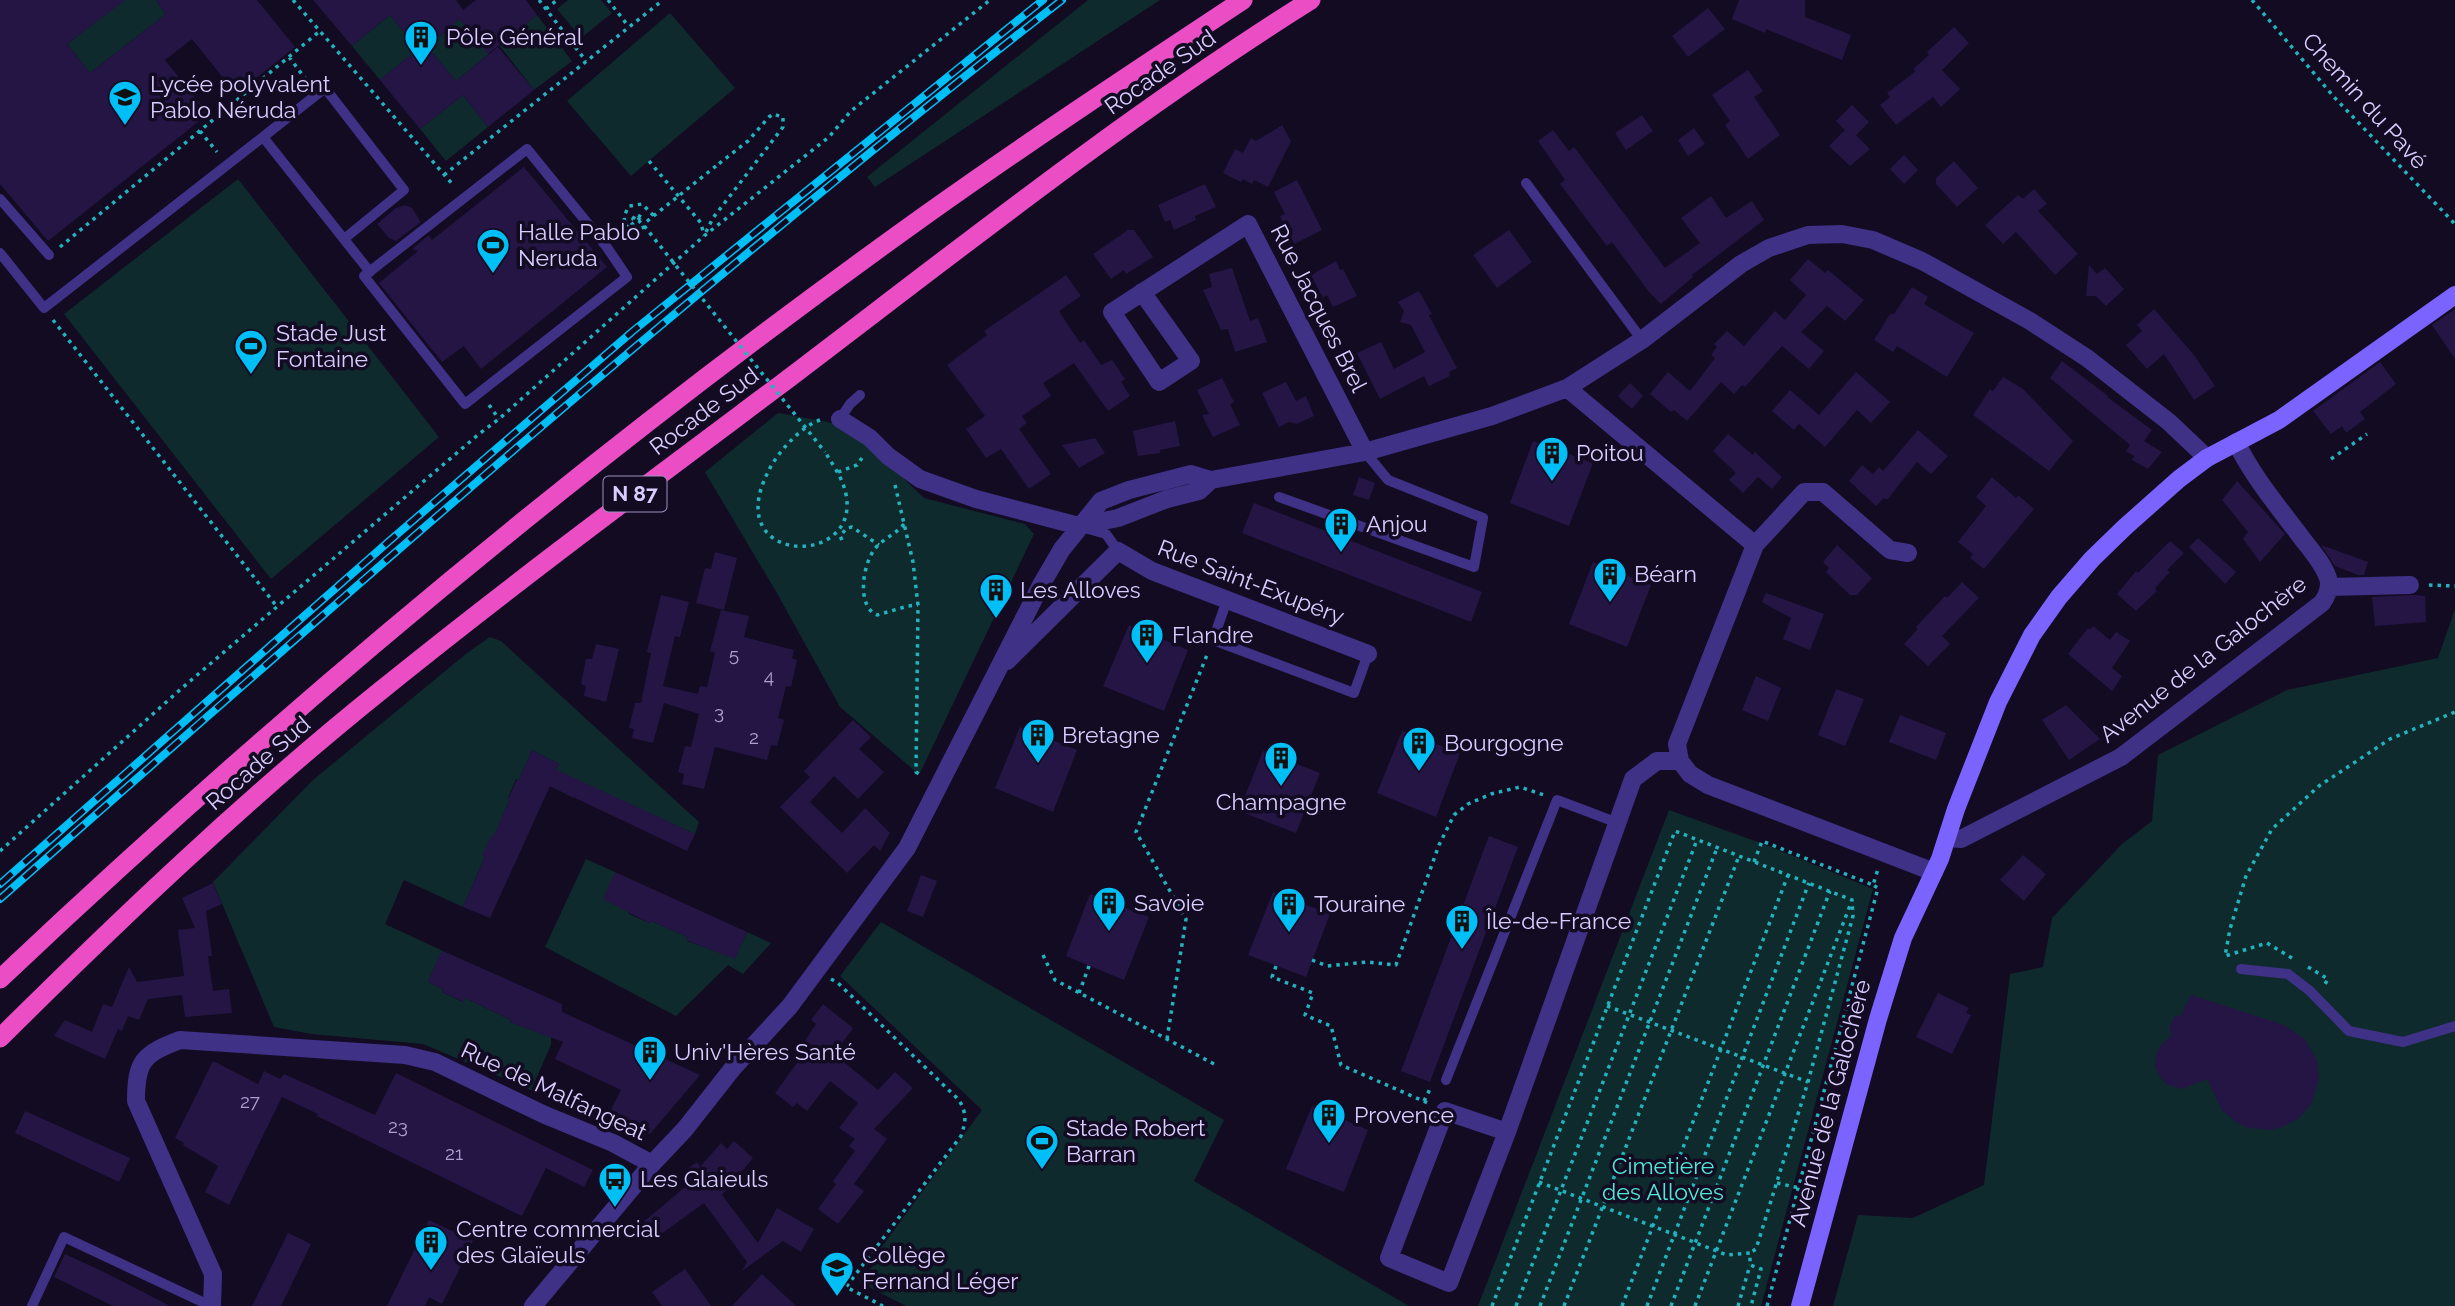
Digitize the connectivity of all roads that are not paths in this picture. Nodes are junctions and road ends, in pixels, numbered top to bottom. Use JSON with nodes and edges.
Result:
{"nodes":[{"id":1,"x":1243,"y":0,"type":"edge"},
{"id":2,"x":1311,"y":0,"type":"edge"},
{"id":3,"x":263,"y":136,"type":"junction"},
{"id":4,"x":1526,"y":183,"type":"dead end"},
{"id":5,"x":0,"y":199,"type":"edge"},
{"id":6,"x":344,"y":239,"type":"junction"},
{"id":7,"x":0,"y":253,"type":"edge"},
{"id":8,"x":49,"y":256,"type":"road end"},
{"id":9,"x":370,"y":272,"type":"junction"},
{"id":10,"x":1142,"y":292,"type":"junction"},
{"id":11,"x":2455,"y":295,"type":"edge"},
{"id":12,"x":1642,"y":340,"type":"junction"},
{"id":13,"x":1567,"y":388,"type":"junction"},
{"id":14,"x":860,"y":395,"type":"dead end"},
{"id":15,"x":840,"y":419,"type":"joint"},
{"id":16,"x":2236,"y":442,"type":"junction"},
{"id":17,"x":1365,"y":452,"type":"junction"},
{"id":18,"x":2207,"y":458,"type":"junction"},
{"id":19,"x":1279,"y":497,"type":"dead end"},
{"id":20,"x":1079,"y":526,"type":"junction"},
{"id":21,"x":1755,"y":545,"type":"junction"},
{"id":22,"x":1118,"y":551,"type":"junction"},
{"id":23,"x":1908,"y":553,"type":"dead end"},
{"id":24,"x":2410,"y":585,"type":"road end"},
{"id":25,"x":2329,"y":587,"type":"junction"},
{"id":26,"x":1227,"y":600,"type":"junction"},
{"id":27,"x":1368,"y":654,"type":"joint"},
{"id":28,"x":997,"y":671,"type":"junction"},
{"id":29,"x":1680,"y":761,"type":"junction"},
{"id":30,"x":1618,"y":823,"type":"junction"},
{"id":31,"x":1948,"y":838,"type":"junction"},
{"id":32,"x":1934,"y":872,"type":"junction"},
{"id":33,"x":2241,"y":969,"type":"dead end"},
{"id":34,"x":0,"y":979,"type":"edge"},
{"id":35,"x":2455,"y":1026,"type":"edge"},
{"id":36,"x":0,"y":1038,"type":"edge"},
{"id":37,"x":1446,"y":1080,"type":"dead end"},
{"id":38,"x":1507,"y":1132,"type":"junction"},
{"id":39,"x":652,"y":1164,"type":"junction"},
{"id":40,"x":32,"y":1306,"type":"edge"},
{"id":41,"x":211,"y":1306,"type":"edge"},
{"id":42,"x":533,"y":1306,"type":"edge"},
{"id":43,"x":1800,"y":1306,"type":"edge"}],
"edges":[{"from":1,"to":34,"type":"highway","name":"Rocade Sud","number":"N 87"},
{"from":2,"to":36,"type":"highway","name":"Rocade Sud","number":"N 87"},
{"from":3,"to":6,"type":"lane"},
{"from":3,"to":6,"type":"lane"},
{"from":3,"to":7,"type":"lane"},
{"from":4,"to":12,"type":"lane"},
{"from":5,"to":8,"type":"lane"},
{"from":6,"to":9,"type":"lane"},
{"from":9,"to":9,"type":"lane"},
{"from":10,"to":10,"type":"street","name":"Rue Jacques Brel"},
{"from":10,"to":17,"type":"street","name":"Rue Jacques Brel"},
{"from":11,"to":16,"type":"main road","name":"Avenue de la Galochère"},
{"from":12,"to":13,"type":"street","name":"Rue de Malfangeat"},
{"from":12,"to":18,"type":"street","name":"Rue de Malfangeat"},
{"from":13,"to":17,"type":"street","name":"Rue de Malfangeat"},
{"from":13,"to":21,"type":"street"},
{"from":14,"to":15,"type":"lane"},
{"from":15,"to":20,"type":"street"},
{"from":16,"to":18,"type":"main road","name":"Avenue de la Galochère"},
{"from":16,"to":25,"type":"street","name":"Avenue de la Galochère"},
{"from":17,"to":19,"type":"lane"},
{"from":17,"to":20,"type":"street","name":"Rue de Malfangeat"},
{"from":18,"to":31,"type":"main road","name":"Avenue de la Galochère"},
{"from":20,"to":22,"type":"lane"},
{"from":20,"to":28,"type":"street","name":"Rue de Malfangeat"},
{"from":21,"to":23,"type":"street"},
{"from":21,"to":29,"type":"street"},
{"from":22,"to":26,"type":"street","name":"Rue Saint-Exupéry"},
{"from":22,"to":28,"type":"street","name":"Rue de Malfangeat"},
{"from":24,"to":25,"type":"street"},
{"from":25,"to":31,"type":"street","name":"Avenue de la Galochère"},
{"from":26,"to":27,"type":"street","name":"Rue Saint-Exupéry"},
{"from":26,"to":27,"type":"lane"},
{"from":28,"to":39,"type":"street","name":"Rue de Malfangeat"},
{"from":29,"to":30,"type":"street"},
{"from":29,"to":32,"type":"street"},
{"from":30,"to":37,"type":"lane"},
{"from":30,"to":38,"type":"street"},
{"from":31,"to":32,"type":"main road","name":"Avenue de la Galochère"},
{"from":32,"to":43,"type":"main road","name":"Avenue de la Galochère"},
{"from":33,"to":35,"type":"lane"},
{"from":38,"to":38,"type":"street"},
{"from":39,"to":41,"type":"street","name":"Rue de Malfangeat"},
{"from":39,"to":42,"type":"street"},
{"from":40,"to":41,"type":"lane"}]}
